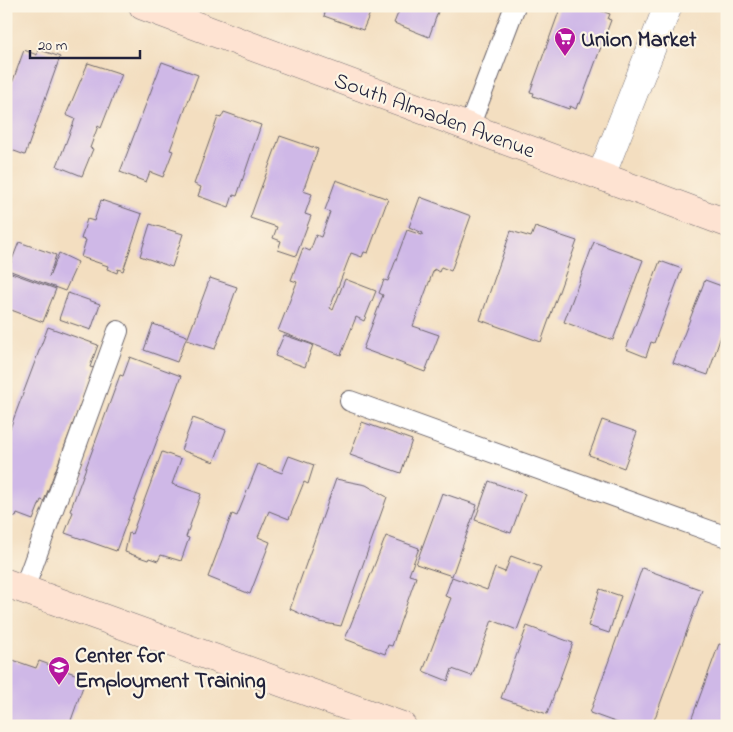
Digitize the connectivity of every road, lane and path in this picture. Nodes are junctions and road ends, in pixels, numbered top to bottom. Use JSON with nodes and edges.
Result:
{"nodes":[{"id":1,"x":143,"y":6,"type":"edge"},
{"id":2,"x":515,"y":6,"type":"edge"},
{"id":3,"x":668,"y":6,"type":"edge"},
{"id":4,"x":469,"y":126,"type":"junction"},
{"id":5,"x":601,"y":176,"type":"junction"},
{"id":6,"x":727,"y":223,"type":"edge"},
{"id":7,"x":118,"y":331,"type":"dead end"},
{"id":8,"x":350,"y":401,"type":"dead end"},
{"id":9,"x":727,"y":537,"type":"edge"},
{"id":10,"x":15,"y":586,"type":"edge"},
{"id":11,"x":402,"y":726,"type":"edge"}],
"edges":[{"from":1,"to":4,"type":"main road","name":"South Almaden Avenue"},
{"from":2,"to":4,"type":"lane"},
{"from":3,"to":5,"type":"street"},
{"from":4,"to":5,"type":"main road","name":"South Almaden Avenue"},
{"from":5,"to":6,"type":"main road","name":"South Almaden Avenue"},
{"from":7,"to":10,"type":"lane"},
{"from":8,"to":9,"type":"lane"},
{"from":10,"to":11,"type":"main road"}]}
